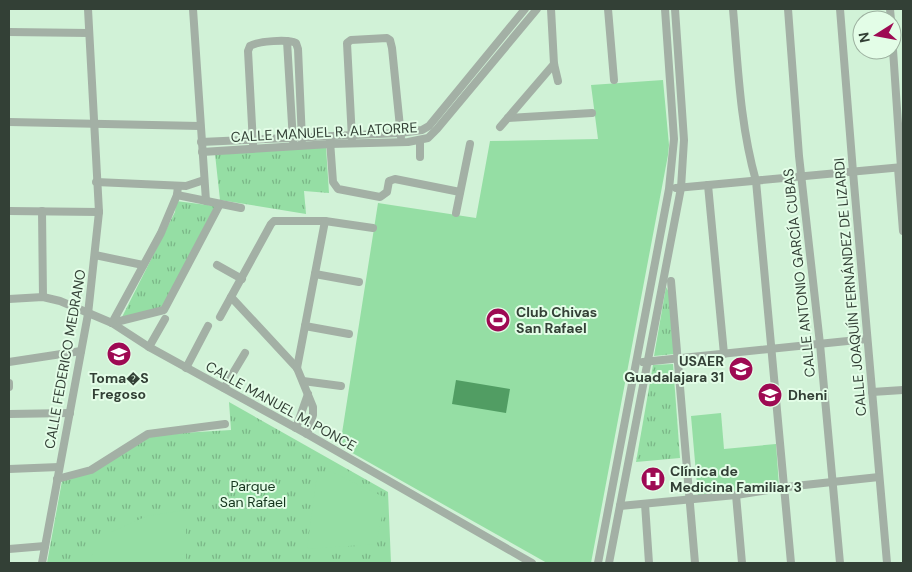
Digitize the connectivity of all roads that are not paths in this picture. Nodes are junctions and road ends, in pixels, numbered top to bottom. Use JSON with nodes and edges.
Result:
{"nodes":[{"id":1,"x":88,"y":9,"type":"edge"},
{"id":2,"x":193,"y":9,"type":"edge"},
{"id":3,"x":537,"y":9,"type":"edge"},
{"id":4,"x":550,"y":9,"type":"edge"},
{"id":5,"x":608,"y":9,"type":"edge"},
{"id":6,"x":665,"y":9,"type":"edge"},
{"id":7,"x":675,"y":9,"type":"edge"},
{"id":8,"x":733,"y":9,"type":"edge"},
{"id":9,"x":788,"y":9,"type":"edge"},
{"id":10,"x":840,"y":9,"type":"edge"},
{"id":11,"x":524,"y":14,"type":"edge"},
{"id":12,"x":9,"y":32,"type":"edge"},
{"id":13,"x":90,"y":33,"type":"junction"},
{"id":14,"x":287,"y":41,"type":"junction"},
{"id":15,"x":894,"y":60,"type":"edge"},
{"id":16,"x":554,"y":64,"type":"junction"},
{"id":17,"x":614,"y":80,"type":"dead end"},
{"id":18,"x":558,"y":81,"type":"dead end"},
{"id":19,"x":592,"y":113,"type":"dead end"},
{"id":20,"x":508,"y":118,"type":"junction"},
{"id":21,"x":9,"y":122,"type":"edge"},
{"id":22,"x":94,"y":123,"type":"junction"},
{"id":23,"x":200,"y":126,"type":"junction"},
{"id":24,"x":500,"y":127,"type":"dead end"},
{"id":25,"x":400,"y":133,"type":"junction"},
{"id":26,"x":352,"y":135,"type":"junction"},
{"id":27,"x":293,"y":137,"type":"junction"},
{"id":28,"x":302,"y":137,"type":"junction"},
{"id":29,"x":252,"y":140,"type":"junction"},
{"id":30,"x":330,"y":140,"type":"junction"},
{"id":31,"x":420,"y":140,"type":"junction"},
{"id":32,"x":201,"y":142,"type":"junction"},
{"id":33,"x":401,"y":142,"type":"junction"},
{"id":34,"x":352,"y":144,"type":"junction"},
{"id":35,"x":470,"y":144,"type":"dead end"},
{"id":36,"x":294,"y":146,"type":"junction"},
{"id":37,"x":302,"y":146,"type":"junction"},
{"id":38,"x":253,"y":149,"type":"junction"},
{"id":39,"x":202,"y":152,"type":"junction"},
{"id":40,"x":420,"y":157,"type":"dead end"},
{"id":41,"x":901,"y":168,"type":"edge"},
{"id":42,"x":853,"y":172,"type":"junction"},
{"id":43,"x":802,"y":176,"type":"junction"},
{"id":44,"x":204,"y":180,"type":"junction"},
{"id":45,"x":756,"y":181,"type":"junction"},
{"id":46,"x":96,"y":182,"type":"junction"},
{"id":47,"x":708,"y":185,"type":"junction"},
{"id":48,"x":178,"y":186,"type":"junction"},
{"id":49,"x":681,"y":188,"type":"junction"},
{"id":50,"x":669,"y":189,"type":"junction"},
{"id":51,"x":460,"y":192,"type":"junction"},
{"id":52,"x":177,"y":195,"type":"junction"},
{"id":53,"x":206,"y":201,"type":"junction"},
{"id":54,"x":220,"y":204,"type":"junction"},
{"id":55,"x":241,"y":208,"type":"dead end"},
{"id":56,"x":9,"y":211,"type":"edge"},
{"id":57,"x":42,"y":211,"type":"junction"},
{"id":58,"x":99,"y":212,"type":"junction"},
{"id":59,"x":456,"y":213,"type":"dead end"},
{"id":60,"x":325,"y":221,"type":"junction"},
{"id":61,"x":372,"y":228,"type":"dead end"},
{"id":62,"x":903,"y":231,"type":"edge"},
{"id":63,"x":94,"y":256,"type":"junction"},
{"id":64,"x":143,"y":265,"type":"junction"},
{"id":65,"x":217,"y":265,"type":"dead end"},
{"id":66,"x":315,"y":274,"type":"junction"},
{"id":67,"x":242,"y":279,"type":"junction"},
{"id":68,"x":671,"y":281,"type":"dead end"},
{"id":69,"x":359,"y":282,"type":"dead end"},
{"id":70,"x":43,"y":297,"type":"junction"},
{"id":71,"x":231,"y":297,"type":"junction"},
{"id":72,"x":9,"y":299,"type":"edge"},
{"id":73,"x":88,"y":314,"type":"junction"},
{"id":74,"x":220,"y":317,"type":"dead end"},
{"id":75,"x":165,"y":318,"type":"dead end"},
{"id":76,"x":112,"y":324,"type":"junction"},
{"id":77,"x":208,"y":326,"type":"dead end"},
{"id":78,"x":305,"y":326,"type":"junction"},
{"id":79,"x":349,"y":334,"type":"dead end"},
{"id":80,"x":867,"y":339,"type":"junction"},
{"id":81,"x":820,"y":344,"type":"junction"},
{"id":82,"x":149,"y":347,"type":"junction"},
{"id":83,"x":773,"y":349,"type":"junction"},
{"id":84,"x":81,"y":351,"type":"junction"},
{"id":85,"x":245,"y":353,"type":"dead end"},
{"id":86,"x":724,"y":354,"type":"junction"},
{"id":87,"x":678,"y":359,"type":"junction"},
{"id":88,"x":9,"y":362,"type":"edge"},
{"id":89,"x":647,"y":362,"type":"junction"},
{"id":90,"x":636,"y":363,"type":"junction"},
{"id":91,"x":186,"y":368,"type":"junction"},
{"id":92,"x":297,"y":368,"type":"junction"},
{"id":93,"x":303,"y":381,"type":"junction"},
{"id":94,"x":9,"y":383,"type":"edge"},
{"id":95,"x":341,"y":386,"type":"dead end"},
{"id":96,"x":9,"y":388,"type":"edge"},
{"id":97,"x":224,"y":388,"type":"junction"},
{"id":98,"x":903,"y":390,"type":"edge"},
{"id":99,"x":872,"y":392,"type":"junction"},
{"id":100,"x":308,"y":394,"type":"junction"},
{"id":101,"x":70,"y":413,"type":"junction"},
{"id":102,"x":9,"y":414,"type":"edge"},
{"id":103,"x":225,"y":424,"type":"dead end"},
{"id":104,"x":296,"y":428,"type":"junction"},
{"id":105,"x":307,"y":434,"type":"junction"},
{"id":106,"x":59,"y":467,"type":"junction"},
{"id":107,"x":9,"y":469,"type":"edge"},
{"id":108,"x":879,"y":477,"type":"junction"},
{"id":109,"x":57,"y":479,"type":"junction"},
{"id":110,"x":833,"y":481,"type":"junction"},
{"id":111,"x":784,"y":488,"type":"junction"},
{"id":112,"x":736,"y":495,"type":"junction"},
{"id":113,"x":690,"y":500,"type":"junction"},
{"id":114,"x":645,"y":504,"type":"junction"},
{"id":115,"x":620,"y":506,"type":"junction"},
{"id":116,"x":45,"y":546,"type":"junction"},
{"id":117,"x":9,"y":549,"type":"edge"},
{"id":118,"x":42,"y":563,"type":"edge"},
{"id":119,"x":532,"y":563,"type":"edge"},
{"id":120,"x":598,"y":563,"type":"edge"},
{"id":121,"x":609,"y":563,"type":"edge"},
{"id":122,"x":649,"y":563,"type":"edge"},
{"id":123,"x":695,"y":563,"type":"edge"},
{"id":124,"x":742,"y":563,"type":"edge"},
{"id":125,"x":791,"y":563,"type":"edge"},
{"id":126,"x":840,"y":563,"type":"edge"},
{"id":127,"x":887,"y":563,"type":"edge"}],
"edges":[{"from":1,"to":13,"type":"street","name":"CALLE FEDERICO MEDRANO"},
{"from":2,"to":23,"type":"street"},
{"from":3,"to":11,"type":"street","name":"CALLE MANUEL R. ALATORRE"},
{"from":4,"to":16,"type":"street"},
{"from":5,"to":17,"type":"street"},
{"from":6,"to":50,"type":"street"},
{"from":7,"to":49,"type":"street"},
{"from":8,"to":45,"type":"street"},
{"from":9,"to":43,"type":"street","name":"CALLE ANTONIO GARCÍA CUBAS"},
{"from":10,"to":42,"type":"street","name":"CALLE JOAQUÍN FERNÁNDEZ DE LIZARDI"},
{"from":11,"to":25,"type":"street","name":"CALLE MANUEL R. ALATORRE"},
{"from":11,"to":31,"type":"street","name":"CALLE MANUEL R. ALATORRE"},
{"from":12,"to":13,"type":"street"},
{"from":13,"to":22,"type":"street","name":"CALLE FEDERICO MEDRANO"},
{"from":14,"to":27,"type":"street"},
{"from":14,"to":28,"type":"street"},
{"from":14,"to":29,"type":"street"},
{"from":15,"to":41,"type":"street"},
{"from":16,"to":18,"type":"street"},
{"from":16,"to":20,"type":"street"},
{"from":19,"to":20,"type":"street"},
{"from":20,"to":24,"type":"street"},
{"from":21,"to":22,"type":"street"},
{"from":22,"to":23,"type":"street"},
{"from":22,"to":46,"type":"street","name":"CALLE FEDERICO MEDRANO"},
{"from":23,"to":32,"type":"street"},
{"from":25,"to":26,"type":"street","name":"CALLE MANUEL R. ALATORRE"},
{"from":25,"to":26,"type":"street"},
{"from":25,"to":33,"type":"street"},
{"from":26,"to":30,"type":"street","name":"CALLE MANUEL R. ALATORRE"},
{"from":26,"to":34,"type":"street"},
{"from":27,"to":28,"type":"street","name":"CALLE MANUEL R. ALATORRE"},
{"from":27,"to":29,"type":"street","name":"CALLE MANUEL R. ALATORRE"},
{"from":27,"to":36,"type":"street"},
{"from":28,"to":30,"type":"street","name":"CALLE MANUEL R. ALATORRE"},
{"from":28,"to":37,"type":"street"},
{"from":29,"to":32,"type":"street","name":"CALLE MANUEL R. ALATORRE"},
{"from":29,"to":38,"type":"street"},
{"from":30,"to":34,"type":"street","name":"CALLE MANUEL R. ALATORRE"},
{"from":30,"to":37,"type":"street","name":"CALLE MANUEL R. ALATORRE"},
{"from":30,"to":51,"type":"street"},
{"from":31,"to":33,"type":"street","name":"CALLE MANUEL R. ALATORRE"},
{"from":31,"to":40,"type":"street"},
{"from":32,"to":39,"type":"street"},
{"from":33,"to":34,"type":"street","name":"CALLE MANUEL R. ALATORRE"},
{"from":35,"to":51,"type":"street"},
{"from":36,"to":37,"type":"street","name":"CALLE MANUEL R. ALATORRE"},
{"from":36,"to":38,"type":"street","name":"CALLE MANUEL R. ALATORRE"},
{"from":38,"to":39,"type":"street","name":"CALLE MANUEL R. ALATORRE"},
{"from":39,"to":44,"type":"street"},
{"from":41,"to":42,"type":"street"},
{"from":41,"to":62,"type":"street"},
{"from":42,"to":43,"type":"street"},
{"from":42,"to":80,"type":"street","name":"CALLE JOAQUÍN FERNÁNDEZ DE LIZARDI"},
{"from":43,"to":45,"type":"street"},
{"from":43,"to":81,"type":"street","name":"CALLE ANTONIO GARCÍA CUBAS"},
{"from":44,"to":48,"type":"street"},
{"from":44,"to":53,"type":"street"},
{"from":45,"to":47,"type":"street"},
{"from":45,"to":83,"type":"street"},
{"from":46,"to":48,"type":"street"},
{"from":46,"to":58,"type":"street","name":"CALLE FEDERICO MEDRANO"},
{"from":47,"to":49,"type":"street"},
{"from":47,"to":86,"type":"street"},
{"from":48,"to":52,"type":"street"},
{"from":49,"to":50,"type":"street"},
{"from":49,"to":89,"type":"street"},
{"from":50,"to":90,"type":"street"},
{"from":51,"to":59,"type":"street"},
{"from":52,"to":53,"type":"street"},
{"from":52,"to":64,"type":"street"},
{"from":53,"to":54,"type":"street"},
{"from":54,"to":55,"type":"street"},
{"from":54,"to":76,"type":"street"},
{"from":56,"to":57,"type":"street"},
{"from":57,"to":58,"type":"street"},
{"from":57,"to":70,"type":"street"},
{"from":58,"to":63,"type":"street","name":"CALLE FEDERICO MEDRANO"},
{"from":60,"to":61,"type":"street"},
{"from":60,"to":66,"type":"street"},
{"from":60,"to":67,"type":"street"},
{"from":63,"to":64,"type":"street"},
{"from":63,"to":73,"type":"street","name":"CALLE FEDERICO MEDRANO"},
{"from":64,"to":76,"type":"street"},
{"from":65,"to":67,"type":"street"},
{"from":66,"to":69,"type":"street"},
{"from":66,"to":78,"type":"street"},
{"from":67,"to":71,"type":"street"},
{"from":68,"to":87,"type":"street"},
{"from":70,"to":72,"type":"street","name":"CALLE MANUEL M. PONCE"},
{"from":70,"to":73,"type":"street","name":"CALLE MANUEL M. PONCE"},
{"from":71,"to":74,"type":"street"},
{"from":71,"to":92,"type":"street"},
{"from":73,"to":76,"type":"street","name":"CALLE MANUEL M. PONCE"},
{"from":73,"to":84,"type":"street","name":"CALLE FEDERICO MEDRANO"},
{"from":75,"to":82,"type":"street"},
{"from":76,"to":82,"type":"street","name":"CALLE MANUEL M. PONCE"},
{"from":77,"to":91,"type":"street"},
{"from":78,"to":79,"type":"street"},
{"from":78,"to":92,"type":"street"},
{"from":80,"to":81,"type":"street"},
{"from":80,"to":99,"type":"street","name":"CALLE JOAQUÍN FERNÁNDEZ DE LIZARDI"},
{"from":81,"to":83,"type":"street"},
{"from":81,"to":110,"type":"street","name":"CALLE ANTONIO GARCÍA CUBAS"},
{"from":82,"to":91,"type":"street","name":"CALLE MANUEL M. PONCE"},
{"from":83,"to":86,"type":"street"},
{"from":83,"to":111,"type":"street"},
{"from":84,"to":88,"type":"street"},
{"from":84,"to":101,"type":"street","name":"CALLE FEDERICO MEDRANO"},
{"from":85,"to":97,"type":"street"},
{"from":86,"to":87,"type":"street"},
{"from":87,"to":89,"type":"street"},
{"from":87,"to":113,"type":"street"},
{"from":89,"to":90,"type":"street"},
{"from":89,"to":115,"type":"street"},
{"from":90,"to":120,"type":"street"},
{"from":91,"to":97,"type":"street","name":"CALLE MANUEL M. PONCE"},
{"from":92,"to":93,"type":"street"},
{"from":93,"to":95,"type":"street"},
{"from":93,"to":100,"type":"street"},
{"from":94,"to":96,"type":"street"},
{"from":97,"to":104,"type":"street","name":"CALLE MANUEL M. PONCE"},
{"from":98,"to":99,"type":"street"},
{"from":99,"to":108,"type":"street","name":"CALLE JOAQUÍN FERNÁNDEZ DE LIZARDI"},
{"from":100,"to":104,"type":"street"},
{"from":100,"to":105,"type":"street"},
{"from":101,"to":102,"type":"street"},
{"from":101,"to":106,"type":"street","name":"CALLE FEDERICO MEDRANO"},
{"from":103,"to":109,"type":"street"},
{"from":104,"to":105,"type":"street","name":"CALLE MANUEL M. PONCE"},
{"from":105,"to":119,"type":"street","name":"CALLE MANUEL M. PONCE"},
{"from":106,"to":107,"type":"street"},
{"from":106,"to":109,"type":"street","name":"CALLE FEDERICO MEDRANO"},
{"from":108,"to":110,"type":"street"},
{"from":108,"to":127,"type":"street","name":"CALLE JOAQUÍN FERNÁNDEZ DE LIZARDI"},
{"from":109,"to":116,"type":"street","name":"CALLE FEDERICO MEDRANO"},
{"from":110,"to":111,"type":"street"},
{"from":110,"to":126,"type":"street","name":"CALLE ANTONIO GARCÍA CUBAS"},
{"from":111,"to":112,"type":"street"},
{"from":111,"to":125,"type":"street"},
{"from":112,"to":113,"type":"street"},
{"from":112,"to":124,"type":"street"},
{"from":113,"to":114,"type":"street"},
{"from":113,"to":123,"type":"street"},
{"from":114,"to":115,"type":"street"},
{"from":114,"to":122,"type":"street"},
{"from":115,"to":121,"type":"street"},
{"from":116,"to":117,"type":"street"},
{"from":116,"to":118,"type":"street","name":"CALLE FEDERICO MEDRANO"}]}
